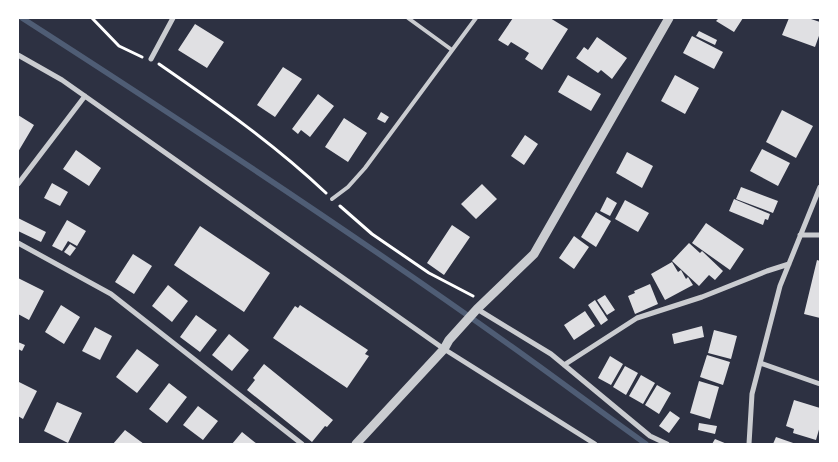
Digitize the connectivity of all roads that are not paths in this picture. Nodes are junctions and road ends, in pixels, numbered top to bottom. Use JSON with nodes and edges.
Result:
{"nodes":[{"id":1,"x":174,"y":18,"type":"edge"},
{"id":2,"x":408,"y":18,"type":"edge"},
{"id":3,"x":476,"y":18,"type":"edge"},
{"id":4,"x":670,"y":18,"type":"edge"},
{"id":5,"x":452,"y":50,"type":"junction"},
{"id":6,"x":18,"y":54,"type":"edge"},
{"id":7,"x":151,"y":59,"type":"road end"},
{"id":8,"x":85,"y":96,"type":"junction"},
{"id":9,"x":18,"y":184,"type":"edge"},
{"id":10,"x":820,"y":187,"type":"edge"},
{"id":11,"x":332,"y":199,"type":"road end"},
{"id":12,"x":800,"y":235,"type":"junction"},
{"id":13,"x":820,"y":235,"type":"edge"},
{"id":14,"x":18,"y":243,"type":"edge"},
{"id":15,"x":789,"y":264,"type":"junction"},
{"id":16,"x":477,"y":309,"type":"junction"},
{"id":17,"x":444,"y":349,"type":"junction"},
{"id":18,"x":760,"y":363,"type":"junction"},
{"id":19,"x":564,"y":365,"type":"junction"},
{"id":20,"x":820,"y":384,"type":"edge"},
{"id":21,"x":302,"y":444,"type":"edge"},
{"id":22,"x":356,"y":444,"type":"edge"},
{"id":23,"x":595,"y":444,"type":"edge"},
{"id":24,"x":667,"y":444,"type":"edge"},
{"id":25,"x":749,"y":444,"type":"edge"}],
"edges":[{"from":1,"to":7,"type":"street"},
{"from":2,"to":5,"type":"lane"},
{"from":3,"to":5,"type":"lane"},
{"from":4,"to":16,"type":"street"},
{"from":5,"to":11,"type":"lane"},
{"from":6,"to":8,"type":"street"},
{"from":8,"to":9,"type":"street"},
{"from":8,"to":17,"type":"street"},
{"from":10,"to":12,"type":"street"},
{"from":12,"to":13,"type":"street"},
{"from":12,"to":15,"type":"street"},
{"from":14,"to":21,"type":"street"},
{"from":15,"to":18,"type":"street"},
{"from":15,"to":19,"type":"street"},
{"from":16,"to":17,"type":"street"},
{"from":16,"to":19,"type":"street"},
{"from":17,"to":22,"type":"street"},
{"from":17,"to":23,"type":"street"},
{"from":18,"to":20,"type":"street"},
{"from":18,"to":25,"type":"street"},
{"from":19,"to":24,"type":"street"}]}
